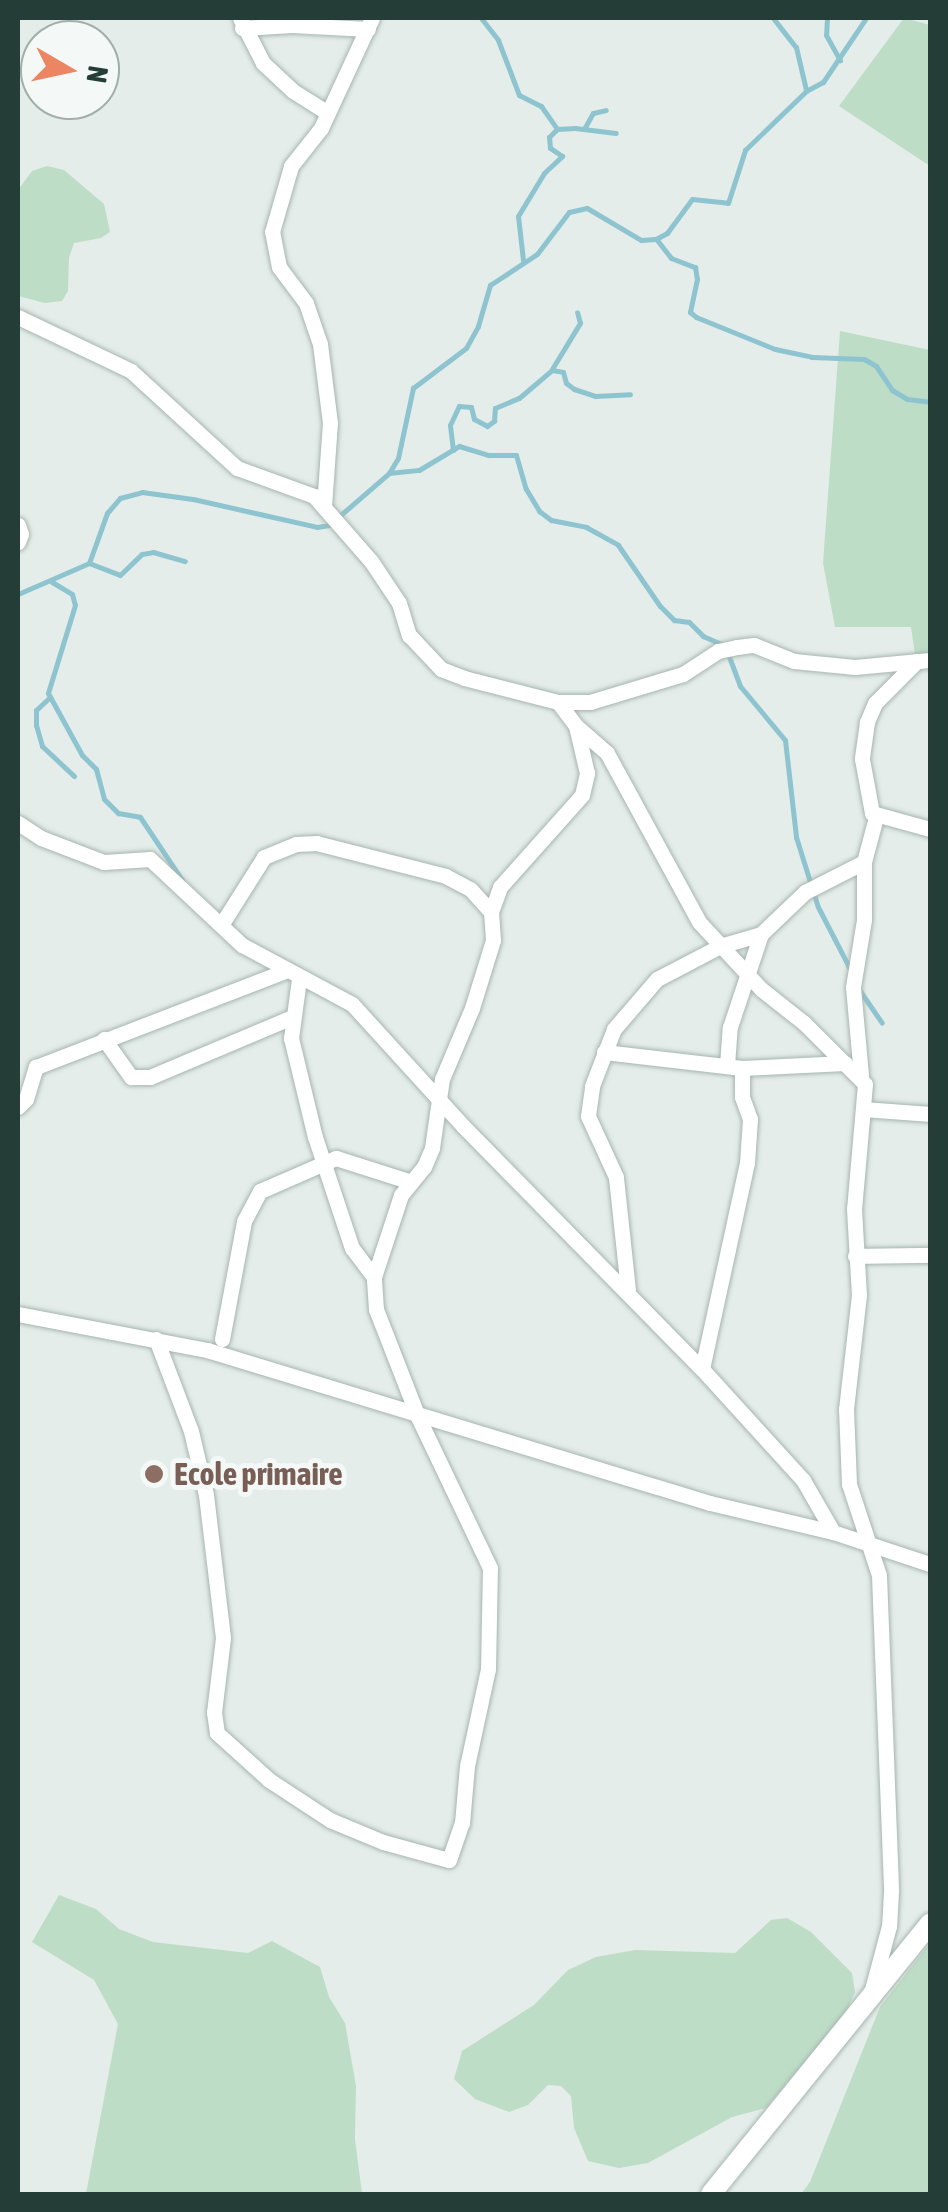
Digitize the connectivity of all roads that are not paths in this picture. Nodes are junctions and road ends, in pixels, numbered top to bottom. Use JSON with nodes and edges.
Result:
{"nodes":[{"id":1,"x":241,"y":22,"type":"edge"},
{"id":2,"x":370,"y":23,"type":"edge"},
{"id":3,"x":328,"y":113,"type":"junction"},
{"id":4,"x":18,"y":317,"type":"edge"},
{"id":5,"x":324,"y":506,"type":"junction"},
{"id":6,"x":18,"y":525,"type":"edge"},
{"id":7,"x":18,"y":542,"type":"edge"},
{"id":8,"x":924,"y":660,"type":"edge"},
{"id":9,"x":558,"y":702,"type":"junction"},
{"id":10,"x":576,"y":726,"type":"junction"},
{"id":11,"x":876,"y":817,"type":"junction"},
{"id":12,"x":18,"y":823,"type":"edge"},
{"id":13,"x":930,"y":828,"type":"edge"},
{"id":14,"x":864,"y":862,"type":"junction"},
{"id":15,"x":491,"y":912,"type":"junction"},
{"id":16,"x":221,"y":925,"type":"junction"},
{"id":17,"x":761,"y":934,"type":"junction"},
{"id":18,"x":720,"y":946,"type":"junction"},
{"id":19,"x":292,"y":975,"type":"junction"},
{"id":20,"x":747,"y":976,"type":"junction"},
{"id":21,"x":292,"y":1017,"type":"junction"},
{"id":22,"x":104,"y":1039,"type":"junction"},
{"id":23,"x":604,"y":1052,"type":"junction"},
{"id":24,"x":845,"y":1062,"type":"junction"},
{"id":25,"x":734,"y":1067,"type":"junction"},
{"id":26,"x":861,"y":1075,"type":"junction"},
{"id":27,"x":438,"y":1099,"type":"junction"},
{"id":28,"x":18,"y":1107,"type":"edge"},
{"id":29,"x":864,"y":1110,"type":"junction"},
{"id":30,"x":930,"y":1114,"type":"edge"},
{"id":31,"x":322,"y":1164,"type":"junction"},
{"id":32,"x":411,"y":1182,"type":"junction"},
{"id":33,"x":855,"y":1256,"type":"junction"},
{"id":34,"x":930,"y":1256,"type":"edge"},
{"id":35,"x":374,"y":1277,"type":"junction"},
{"id":36,"x":628,"y":1290,"type":"junction"},
{"id":37,"x":18,"y":1299,"type":"edge"},
{"id":38,"x":24,"y":1315,"type":"edge"},
{"id":39,"x":222,"y":1339,"type":"dead end"},
{"id":40,"x":156,"y":1340,"type":"junction"},
{"id":41,"x":702,"y":1369,"type":"junction"},
{"id":42,"x":418,"y":1417,"type":"junction"},
{"id":43,"x":833,"y":1532,"type":"junction"},
{"id":44,"x":868,"y":1543,"type":"junction"},
{"id":45,"x":930,"y":1564,"type":"edge"},
{"id":46,"x":930,"y":1924,"type":"edge"},
{"id":47,"x":870,"y":1996,"type":"junction"},
{"id":48,"x":711,"y":2194,"type":"edge"}],
"edges":[{"from":1,"to":2,"type":"street"},
{"from":1,"to":3,"type":"street"},
{"from":2,"to":3,"type":"street"},
{"from":3,"to":5,"type":"street"},
{"from":4,"to":5,"type":"street"},
{"from":5,"to":9,"type":"street"},
{"from":6,"to":7,"type":"street"},
{"from":8,"to":9,"type":"street"},
{"from":8,"to":11,"type":"street"},
{"from":9,"to":10,"type":"street"},
{"from":10,"to":15,"type":"street"},
{"from":10,"to":18,"type":"street"},
{"from":11,"to":13,"type":"street"},
{"from":11,"to":14,"type":"street"},
{"from":12,"to":16,"type":"street"},
{"from":14,"to":17,"type":"street"},
{"from":14,"to":26,"type":"street"},
{"from":15,"to":16,"type":"street"},
{"from":15,"to":27,"type":"street"},
{"from":16,"to":19,"type":"street"},
{"from":17,"to":18,"type":"street"},
{"from":17,"to":20,"type":"street"},
{"from":18,"to":20,"type":"street"},
{"from":18,"to":23,"type":"street"},
{"from":19,"to":21,"type":"street"},
{"from":19,"to":22,"type":"street"},
{"from":19,"to":27,"type":"street"},
{"from":20,"to":24,"type":"street"},
{"from":20,"to":25,"type":"street"},
{"from":21,"to":22,"type":"street"},
{"from":21,"to":31,"type":"street"},
{"from":22,"to":28,"type":"street"},
{"from":23,"to":25,"type":"street"},
{"from":23,"to":36,"type":"street"},
{"from":24,"to":25,"type":"street"},
{"from":24,"to":26,"type":"street"},
{"from":25,"to":41,"type":"street"},
{"from":26,"to":29,"type":"street"},
{"from":27,"to":32,"type":"street"},
{"from":27,"to":36,"type":"street"},
{"from":29,"to":30,"type":"street"},
{"from":29,"to":33,"type":"street"},
{"from":31,"to":32,"type":"street"},
{"from":31,"to":35,"type":"street"},
{"from":31,"to":39,"type":"street"},
{"from":32,"to":35,"type":"street"},
{"from":33,"to":34,"type":"street"},
{"from":33,"to":44,"type":"street"},
{"from":35,"to":42,"type":"street"},
{"from":36,"to":41,"type":"street"},
{"from":37,"to":38,"type":"street"},
{"from":38,"to":40,"type":"street"},
{"from":40,"to":42,"type":"street"},
{"from":40,"to":42,"type":"street"},
{"from":41,"to":43,"type":"street"},
{"from":42,"to":43,"type":"street"},
{"from":43,"to":44,"type":"street"},
{"from":44,"to":45,"type":"street"},
{"from":44,"to":47,"type":"street"},
{"from":46,"to":47,"type":"street"},
{"from":47,"to":48,"type":"street"}]}
